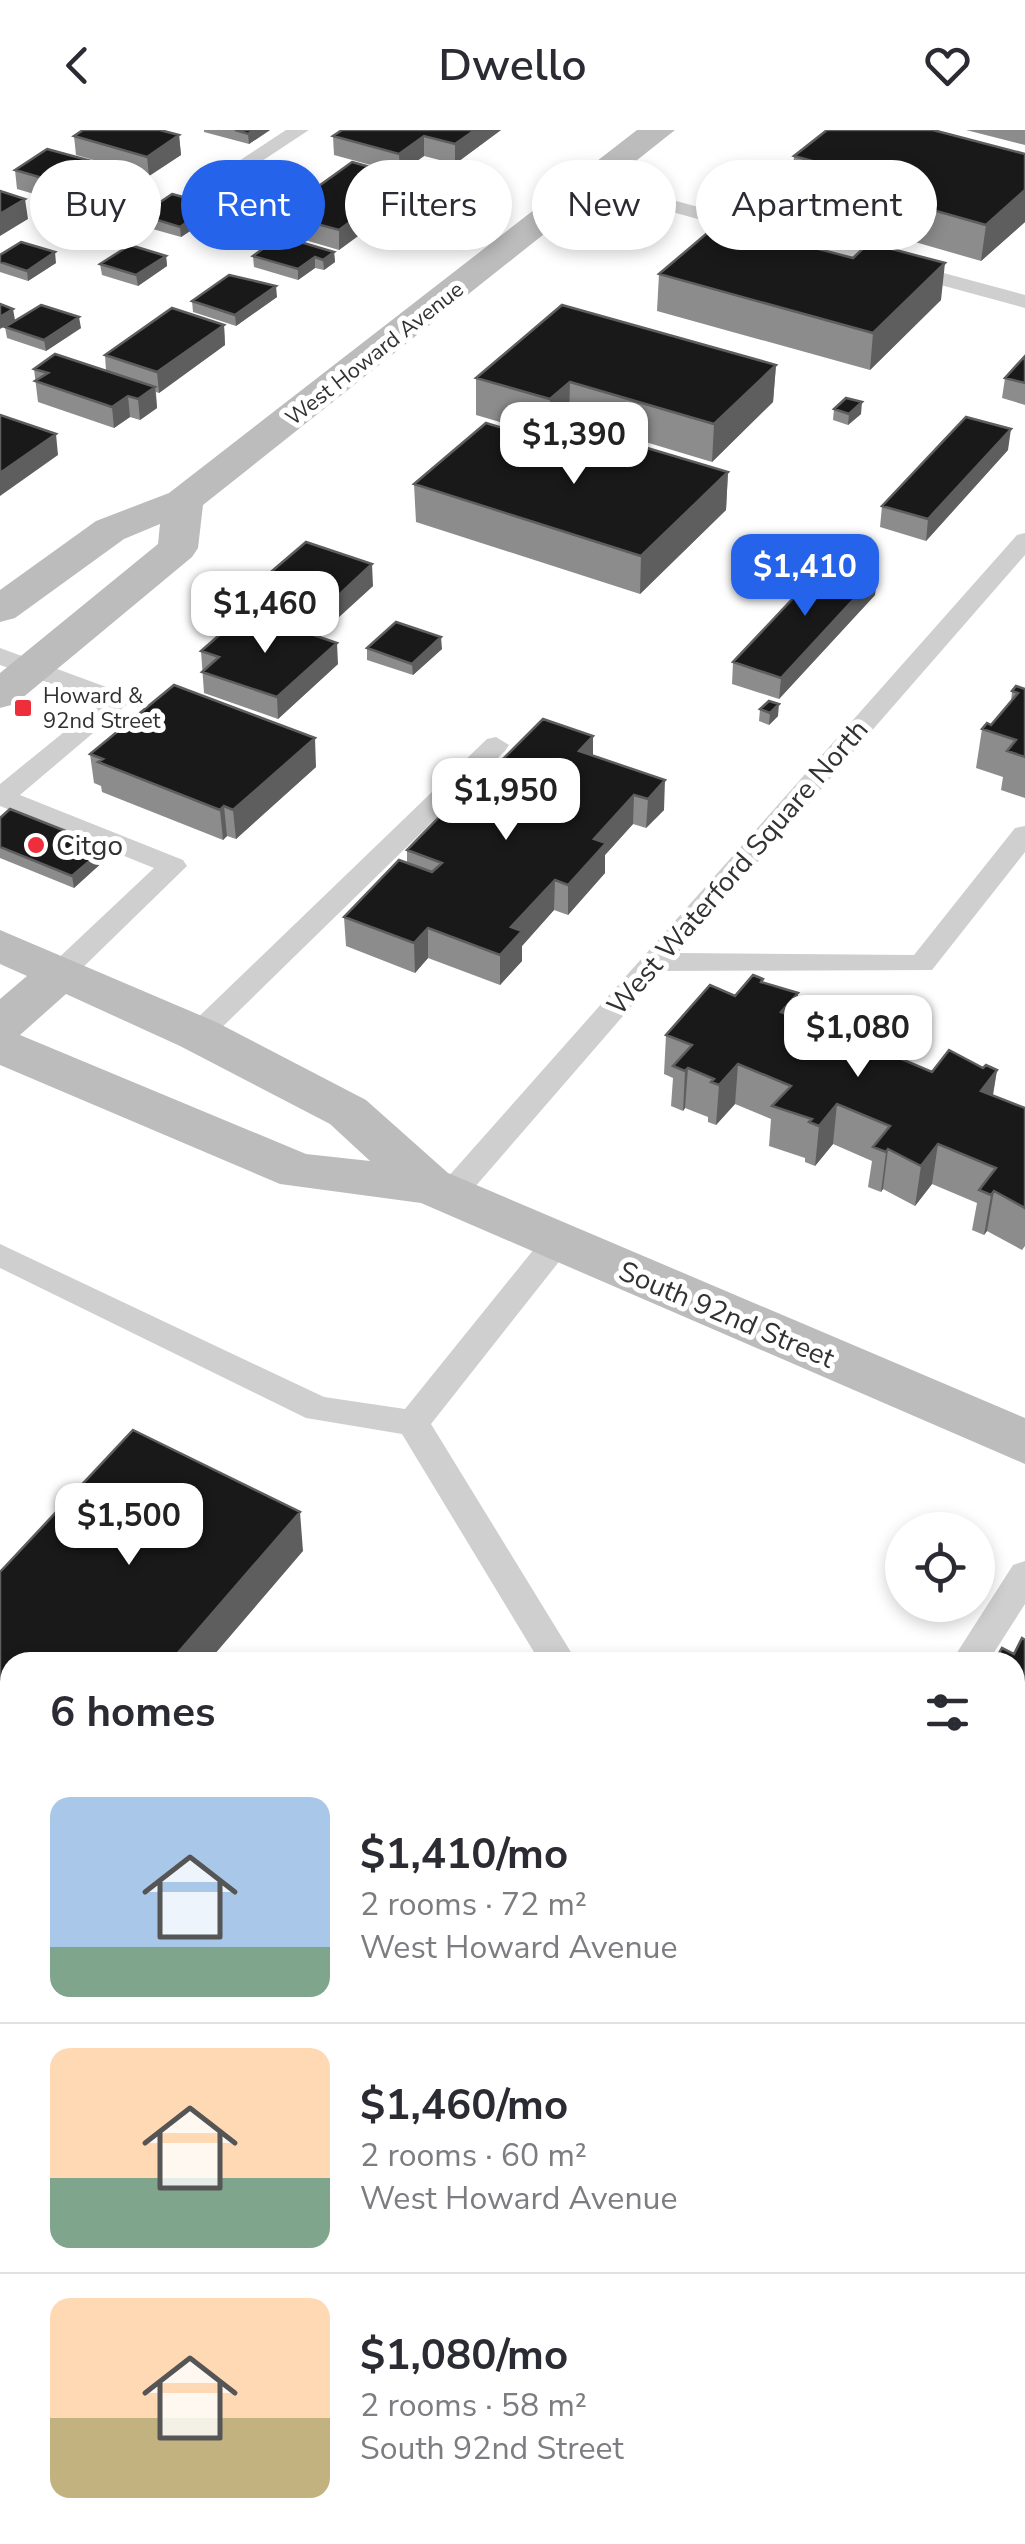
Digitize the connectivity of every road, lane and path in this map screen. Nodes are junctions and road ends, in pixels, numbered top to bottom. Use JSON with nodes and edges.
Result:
{"nodes":[{"id":1,"x":299,"y":130,"type":"edge"},
{"id":2,"x":658,"y":130,"type":"edge"},
{"id":3,"x":251,"y":160,"type":"edge"},
{"id":4,"x":621,"y":160,"type":"edge"},
{"id":5,"x":676,"y":207,"type":"edge"},
{"id":6,"x":532,"y":230,"type":"edge"},
{"id":7,"x":1025,"y":302,"type":"edge"},
{"id":8,"x":184,"y":501,"type":"junction"},
{"id":9,"x":1025,"y":540,"type":"edge"},
{"id":10,"x":0,"y":608,"type":"edge"},
{"id":11,"x":17,"y":662,"type":"edge"},
{"id":12,"x":0,"y":695,"type":"edge"},
{"id":13,"x":496,"y":745,"type":"dead end"},
{"id":14,"x":1,"y":797,"type":"edge"},
{"id":15,"x":1025,"y":834,"type":"edge"},
{"id":16,"x":0,"y":946,"type":"edge"},
{"id":17,"x":653,"y":962,"type":"junction"},
{"id":18,"x":61,"y":972,"type":"junction"},
{"id":19,"x":0,"y":1026,"type":"edge"},
{"id":20,"x":198,"y":1034,"type":"junction"},
{"id":21,"x":0,"y":1046,"type":"edge"},
{"id":22,"x":440,"y":1191,"type":"junction"},
{"id":23,"x":558,"y":1242,"type":"junction"},
{"id":24,"x":0,"y":1255,"type":"edge"},
{"id":25,"x":414,"y":1423,"type":"junction"},
{"id":26,"x":1025,"y":1442,"type":"edge"},
{"id":27,"x":1025,"y":1574,"type":"edge"},
{"id":28,"x":553,"y":1652,"type":"edge"},
{"id":29,"x":975,"y":1652,"type":"edge"}],
"edges":[{"from":1,"to":3,"type":"lane"},
{"from":2,"to":4,"type":"street","name":"West Howard Avenue"},
{"from":5,"to":7,"type":"lane"},
{"from":6,"to":8,"type":"street","name":"West Howard Avenue"},
{"from":8,"to":10,"type":"street","name":"West Howard Avenue"},
{"from":8,"to":11,"type":"street"},
{"from":9,"to":17,"type":"lane","name":"West Waterford Square North"},
{"from":11,"to":12,"type":"street"},
{"from":11,"to":14,"type":"lane"},
{"from":13,"to":20,"type":"lane"},
{"from":14,"to":18,"type":"lane"},
{"from":15,"to":17,"type":"lane"},
{"from":16,"to":18,"type":"street","name":"South 92nd Street"},
{"from":17,"to":22,"type":"lane","name":"West Waterford Square North"},
{"from":18,"to":19,"type":"street"},
{"from":18,"to":20,"type":"street","name":"South 92nd Street"},
{"from":20,"to":22,"type":"street","name":"South 92nd Street"},
{"from":21,"to":22,"type":"street","name":"South 92nd Street"},
{"from":22,"to":23,"type":"street","name":"South 92nd Street"},
{"from":23,"to":25,"type":"lane"},
{"from":23,"to":26,"type":"street","name":"South 92nd Street"},
{"from":24,"to":25,"type":"lane"},
{"from":25,"to":28,"type":"lane"},
{"from":27,"to":29,"type":"lane"}]}
